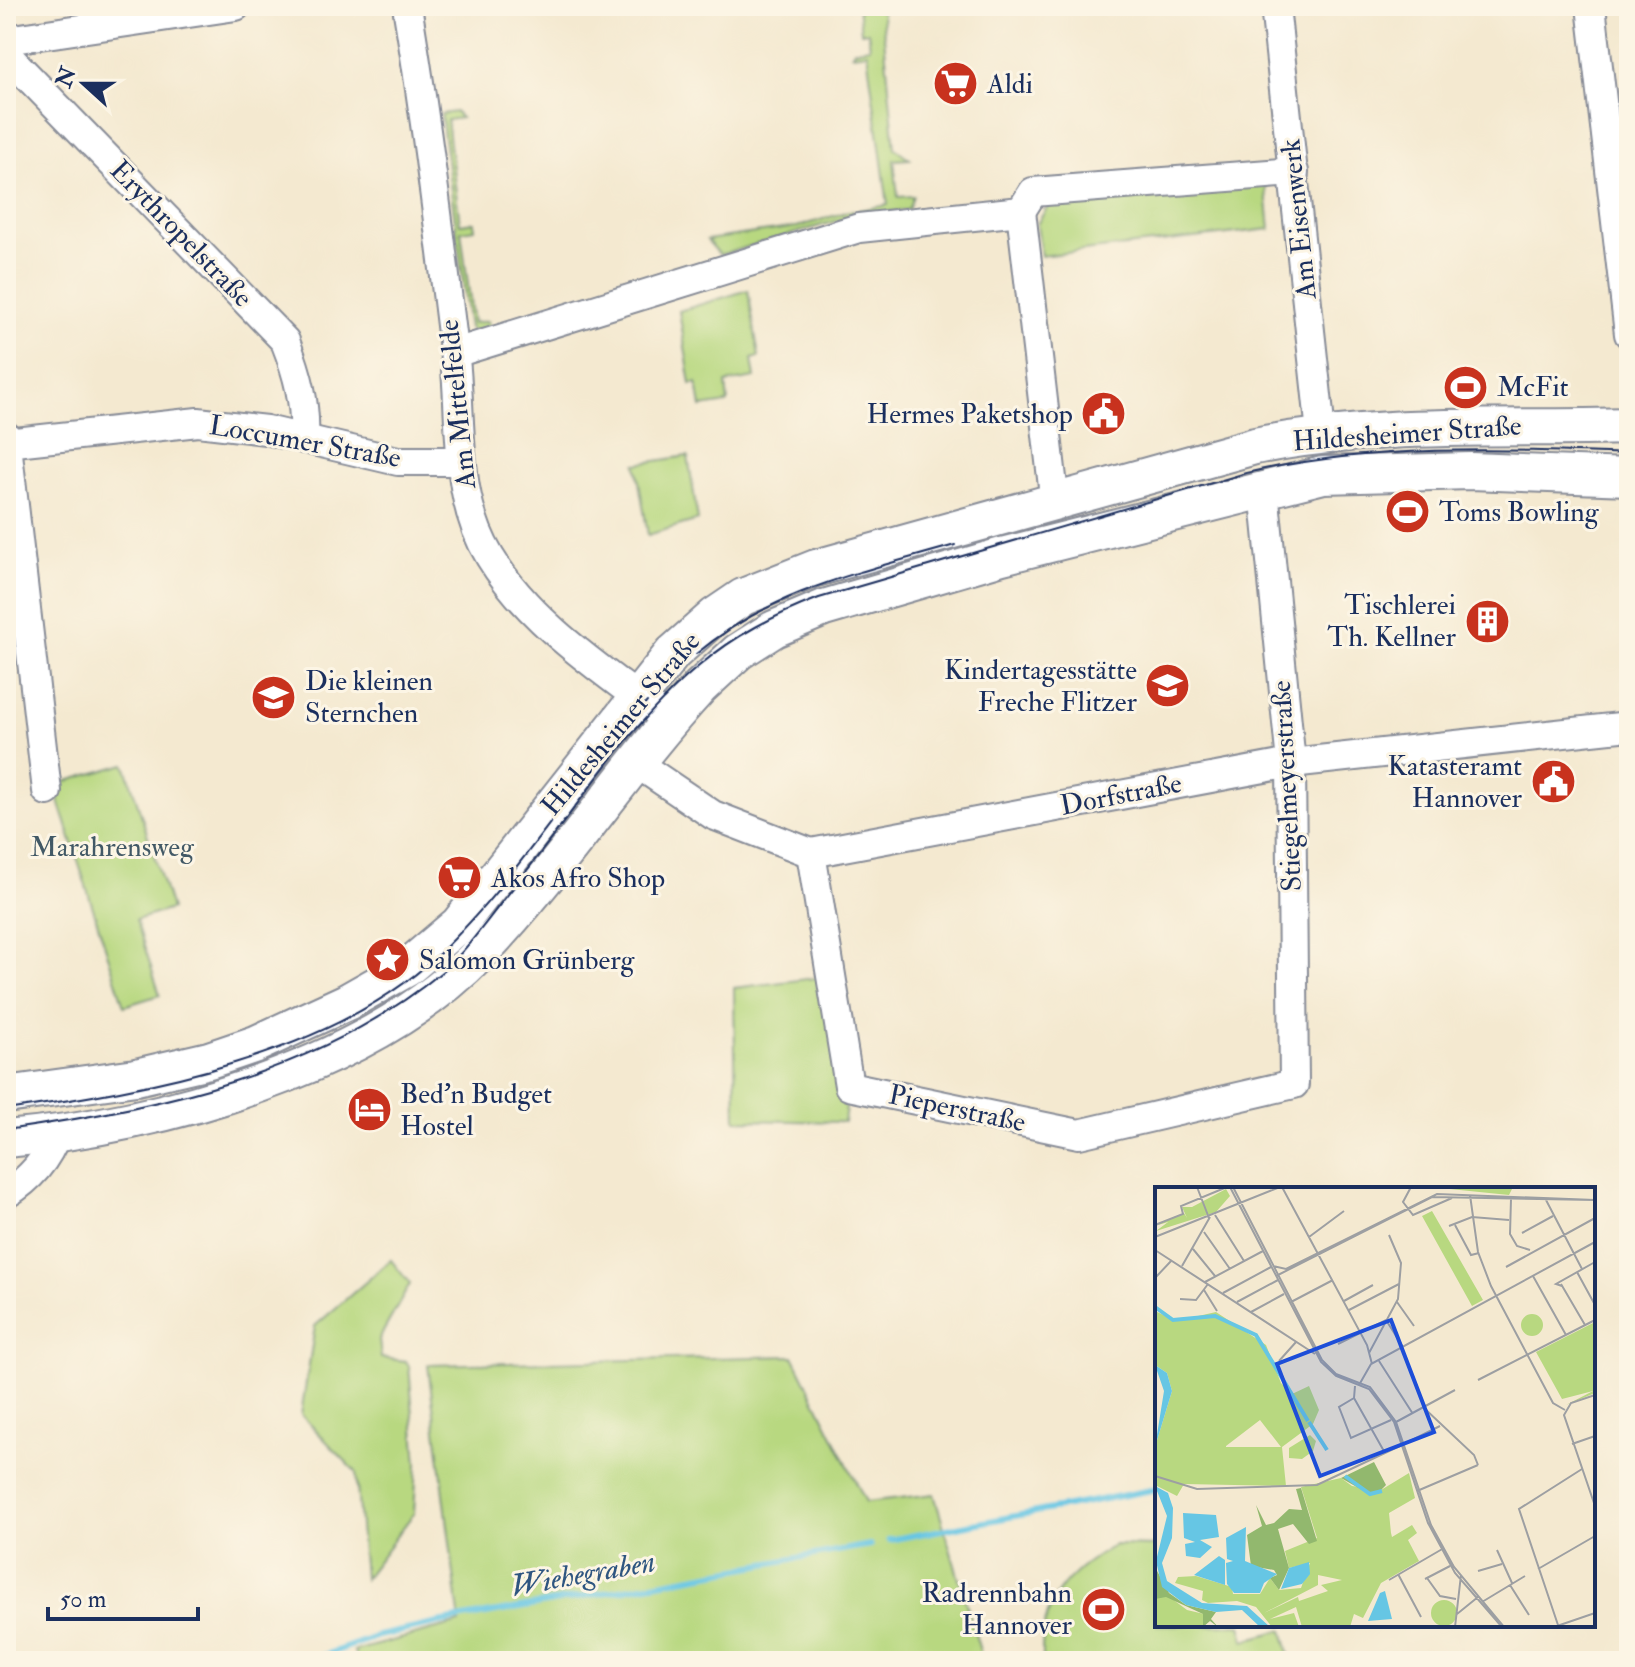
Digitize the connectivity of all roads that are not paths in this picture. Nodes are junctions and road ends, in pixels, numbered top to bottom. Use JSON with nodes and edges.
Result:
{"nodes":[{"id":1,"x":236,"y":6,"type":"edge"},
{"id":2,"x":407,"y":6,"type":"edge"},
{"id":3,"x":1275,"y":6,"type":"edge"},
{"id":4,"x":1591,"y":6,"type":"edge"},
{"id":5,"x":6,"y":40,"type":"edge"},
{"id":6,"x":6,"y":54,"type":"edge"},
{"id":7,"x":1294,"y":172,"type":"junction"},
{"id":8,"x":1021,"y":211,"type":"junction"},
{"id":9,"x":1629,"y":334,"type":"edge"},
{"id":10,"x":455,"y":353,"type":"junction"},
{"id":11,"x":1629,"y":426,"type":"edge"},
{"id":12,"x":1321,"y":433,"type":"junction"},
{"id":13,"x":6,"y":436,"type":"edge"},
{"id":14,"x":304,"y":439,"type":"junction"},
{"id":15,"x":6,"y":443,"type":"edge"},
{"id":16,"x":461,"y":461,"type":"junction"},
{"id":17,"x":1629,"y":477,"type":"edge"},
{"id":18,"x":1264,"y":490,"type":"junction"},
{"id":19,"x":1055,"y":504,"type":"junction"},
{"id":20,"x":638,"y":697,"type":"junction"},
{"id":21,"x":669,"y":721,"type":"junction"},
{"id":22,"x":1629,"y":726,"type":"edge"},
{"id":23,"x":1291,"y":763,"type":"junction"},
{"id":24,"x":648,"y":771,"type":"junction"},
{"id":25,"x":47,"y":791,"type":"dead end"},
{"id":26,"x":811,"y":853,"type":"junction"},
{"id":27,"x":1294,"y":1084,"type":"joint"},
{"id":28,"x":6,"y":1095,"type":"edge"},
{"id":29,"x":57,"y":1133,"type":"junction"},
{"id":30,"x":6,"y":1139,"type":"edge"},
{"id":31,"x":6,"y":1194,"type":"edge"}],
"edges":[{"from":1,"to":5,"type":"street"},
{"from":2,"to":10,"type":"street","name":"Am Mittelfelde"},
{"from":3,"to":7,"type":"street","name":"Am Eisenwerk"},
{"from":4,"to":9,"type":"street"},
{"from":6,"to":14,"type":"street","name":"Erythropelstraße"},
{"from":7,"to":8,"type":"street"},
{"from":7,"to":12,"type":"street","name":"Am Eisenwerk"},
{"from":8,"to":10,"type":"street"},
{"from":8,"to":19,"type":"street"},
{"from":10,"to":16,"type":"street","name":"Am Mittelfelde"},
{"from":11,"to":12,"type":"main road","name":"Hildesheimer Straße"},
{"from":12,"to":19,"type":"main road","name":"Hildesheimer Straße"},
{"from":13,"to":15,"type":"street"},
{"from":14,"to":15,"type":"street","name":"Loccumer Straße"},
{"from":14,"to":16,"type":"street","name":"Loccumer Straße"},
{"from":15,"to":25,"type":"street"},
{"from":16,"to":20,"type":"street","name":"Am Mittelfelde"},
{"from":17,"to":18,"type":"main road","name":"Hildesheimer Straße"},
{"from":18,"to":21,"type":"main road","name":"Hildesheimer Straße"},
{"from":18,"to":23,"type":"street","name":"Stiegelmeyerstraße"},
{"from":19,"to":20,"type":"main road","name":"Hildesheimer Straße"},
{"from":20,"to":21,"type":"street","name":"Am Mittelfelde"},
{"from":20,"to":28,"type":"main road","name":"Hildesheimer Straße"},
{"from":21,"to":24,"type":"main road","name":"Hildesheimer Straße"},
{"from":22,"to":23,"type":"street","name":"Dorfstraße"},
{"from":23,"to":26,"type":"street","name":"Dorfstraße"},
{"from":23,"to":27,"type":"street","name":"Stiegelmeyerstraße"},
{"from":24,"to":26,"type":"street"},
{"from":24,"to":29,"type":"main road","name":"Hildesheimer Straße"},
{"from":26,"to":27,"type":"street","name":"Pieperstraße"},
{"from":29,"to":30,"type":"main road","name":"Hildesheimer Straße"},
{"from":29,"to":31,"type":"street"}]}
